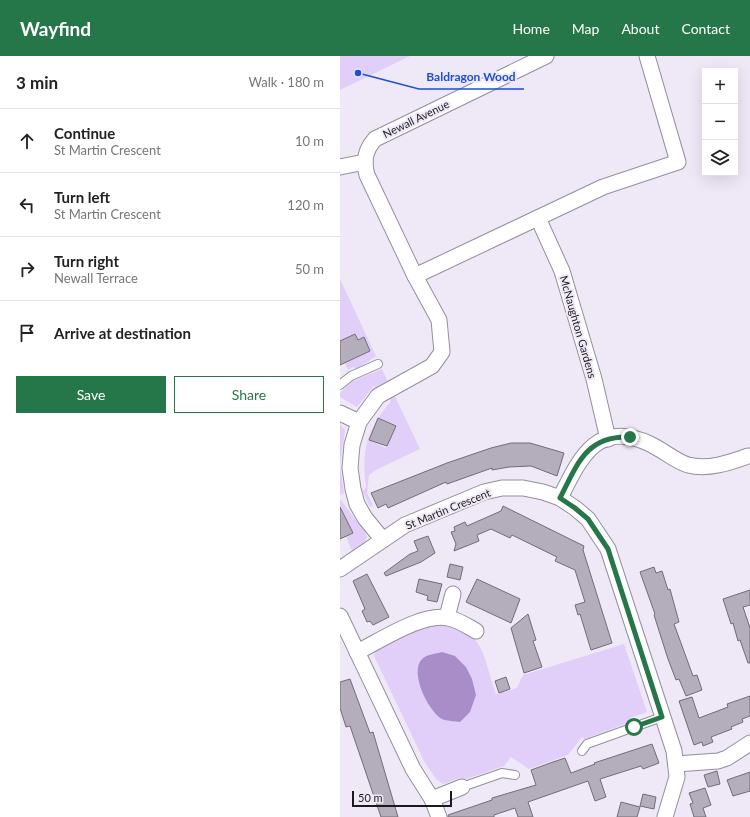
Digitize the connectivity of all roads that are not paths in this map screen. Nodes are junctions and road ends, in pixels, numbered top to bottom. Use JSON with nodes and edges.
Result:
{"nodes":[{"id":1,"x":546,"y":56,"type":"edge"},
{"id":2,"x":647,"y":56,"type":"edge"},
{"id":3,"x":365,"y":162,"type":"junction"},
{"id":4,"x":340,"y":167,"type":"edge"},
{"id":5,"x":538,"y":218,"type":"junction"},
{"id":6,"x":415,"y":276,"type":"junction"},
{"id":7,"x":378,"y":364,"type":"dead end"},
{"id":8,"x":340,"y":385,"type":"edge"},
{"id":9,"x":340,"y":413,"type":"edge"},
{"id":10,"x":359,"y":422,"type":"junction"},
{"id":11,"x":608,"y":439,"type":"junction"},
{"id":12,"x":748,"y":456,"type":"dead end"},
{"id":13,"x":560,"y":498,"type":"junction"},
{"id":14,"x":383,"y":540,"type":"junction"},
{"id":15,"x":340,"y":569,"type":"edge"},
{"id":16,"x":453,"y":594,"type":"dead end"},
{"id":17,"x":340,"y":616,"type":"edge"},
{"id":18,"x":447,"y":617,"type":"junction"},
{"id":19,"x":476,"y":631,"type":"dead end"},
{"id":20,"x":357,"y":652,"type":"junction"},
{"id":21,"x":662,"y":717,"type":"junction"},
{"id":22,"x":750,"y":743,"type":"edge"},
{"id":23,"x":582,"y":751,"type":"dead end"},
{"id":24,"x":676,"y":764,"type":"junction"},
{"id":25,"x":515,"y":775,"type":"dead end"},
{"id":26,"x":462,"y":787,"type":"joint"},
{"id":27,"x":432,"y":799,"type":"junction"},
{"id":28,"x":439,"y":817,"type":"edge"},
{"id":29,"x":666,"y":817,"type":"edge"}],
"edges":[{"from":1,"to":3,"type":"street","name":"Newall Avenue"},
{"from":2,"to":5,"type":"street"},
{"from":3,"to":4,"type":"street"},
{"from":3,"to":6,"type":"street"},
{"from":5,"to":6,"type":"street"},
{"from":5,"to":11,"type":"street","name":"McNaughton Gardens"},
{"from":6,"to":10,"type":"street"},
{"from":7,"to":8,"type":"lane"},
{"from":9,"to":10,"type":"street"},
{"from":10,"to":14,"type":"street"},
{"from":11,"to":12,"type":"street"},
{"from":11,"to":13,"type":"street"},
{"from":13,"to":14,"type":"street","name":"St Martin Crescent"},
{"from":13,"to":21,"type":"street","name":"St Martin Crescent"},
{"from":14,"to":15,"type":"street","name":"St Martin Crescent"},
{"from":16,"to":18,"type":"street"},
{"from":17,"to":20,"type":"street"},
{"from":18,"to":19,"type":"street"},
{"from":18,"to":20,"type":"street"},
{"from":20,"to":27,"type":"street"},
{"from":21,"to":23,"type":"lane"},
{"from":21,"to":24,"type":"street","name":"St Martin Crescent"},
{"from":22,"to":24,"type":"street"},
{"from":24,"to":29,"type":"street","name":"St Martin Crescent"},
{"from":25,"to":26,"type":"lane"},
{"from":26,"to":27,"type":"street"},
{"from":27,"to":28,"type":"street"}]}
